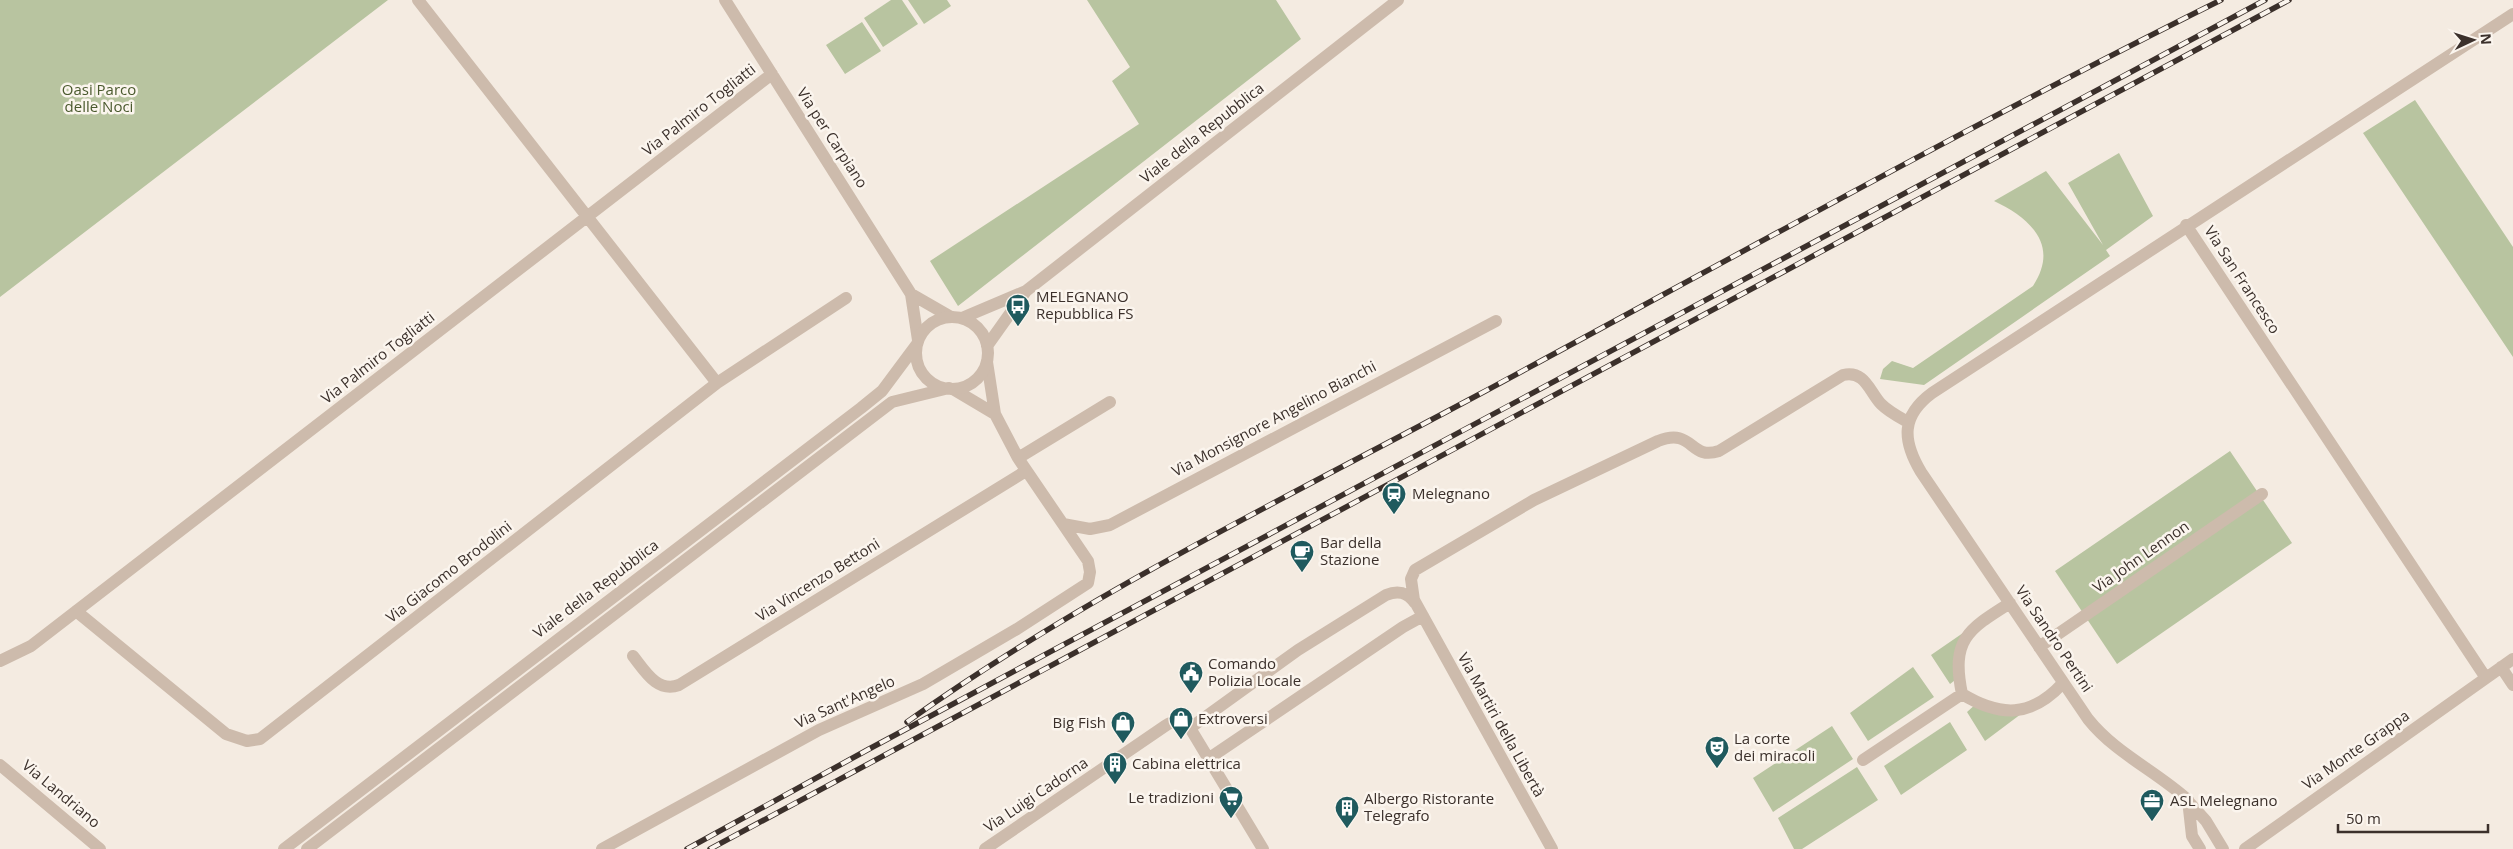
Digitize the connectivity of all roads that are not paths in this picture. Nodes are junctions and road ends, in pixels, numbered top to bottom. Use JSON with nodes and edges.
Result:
{"nodes":[{"id":1,"x":418,"y":0,"type":"edge"},
{"id":2,"x":725,"y":0,"type":"edge"},
{"id":3,"x":1398,"y":0,"type":"edge"},
{"id":4,"x":2513,"y":14,"type":"edge"},
{"id":5,"x":772,"y":74,"type":"junction"},
{"id":6,"x":588,"y":216,"type":"junction"},
{"id":7,"x":2186,"y":225,"type":"junction"},
{"id":8,"x":1026,"y":291,"type":"junction"},
{"id":9,"x":911,"y":294,"type":"junction"},
{"id":10,"x":846,"y":298,"type":"dead end"},
{"id":11,"x":957,"y":317,"type":"junction"},
{"id":12,"x":1496,"y":320,"type":"dead end"},
{"id":13,"x":918,"y":342,"type":"junction"},
{"id":14,"x":987,"y":346,"type":"junction"},
{"id":15,"x":987,"y":362,"type":"junction"},
{"id":16,"x":717,"y":384,"type":"junction"},
{"id":17,"x":951,"y":389,"type":"junction"},
{"id":18,"x":1110,"y":402,"type":"dead end"},
{"id":19,"x":995,"y":414,"type":"junction"},
{"id":20,"x":1908,"y":422,"type":"junction"},
{"id":21,"x":1018,"y":458,"type":"junction"},
{"id":22,"x":1026,"y":471,"type":"junction"},
{"id":23,"x":2262,"y":494,"type":"dead end"},
{"id":24,"x":1063,"y":524,"type":"junction"},
{"id":25,"x":2010,"y":603,"type":"junction"},
{"id":26,"x":76,"y":611,"type":"junction"},
{"id":27,"x":1423,"y":616,"type":"junction"},
{"id":28,"x":2039,"y":647,"type":"junction"},
{"id":29,"x":633,"y":656,"type":"dead end"},
{"id":30,"x":2513,"y":659,"type":"edge"},
{"id":31,"x":0,"y":661,"type":"edge"},
{"id":32,"x":2501,"y":667,"type":"junction"},
{"id":33,"x":2486,"y":678,"type":"junction"},
{"id":34,"x":2063,"y":683,"type":"junction"},
{"id":35,"x":2513,"y":685,"type":"edge"},
{"id":36,"x":1962,"y":694,"type":"junction"},
{"id":37,"x":1185,"y":724,"type":"junction"},
{"id":38,"x":1208,"y":759,"type":"junction"},
{"id":39,"x":1863,"y":760,"type":"dead end"},
{"id":40,"x":0,"y":764,"type":"edge"},
{"id":41,"x":2188,"y":800,"type":"junction"},
{"id":42,"x":2192,"y":836,"type":"junction"},
{"id":43,"x":100,"y":849,"type":"edge"},
{"id":44,"x":284,"y":849,"type":"edge"},
{"id":45,"x":308,"y":849,"type":"edge"},
{"id":46,"x":602,"y":849,"type":"edge"},
{"id":47,"x":985,"y":849,"type":"edge"},
{"id":48,"x":1263,"y":849,"type":"edge"},
{"id":49,"x":1552,"y":849,"type":"edge"},
{"id":50,"x":2187,"y":849,"type":"edge"},
{"id":51,"x":2200,"y":849,"type":"edge"},
{"id":52,"x":2223,"y":849,"type":"edge"},
{"id":53,"x":2245,"y":849,"type":"edge"}],
"edges":[{"from":1,"to":6,"type":"street"},
{"from":2,"to":5,"type":"street","name":"Via per Carpiano"},
{"from":3,"to":8,"type":"street","name":"Viale della Repubblica"},
{"from":4,"to":7,"type":"street","name":"Via San Francesco"},
{"from":5,"to":6,"type":"street","name":"Via Palmiro Togliatti"},
{"from":5,"to":9,"type":"street","name":"Via per Carpiano"},
{"from":6,"to":16,"type":"street"},
{"from":6,"to":26,"type":"street","name":"Via Palmiro Togliatti"},
{"from":7,"to":20,"type":"street"},
{"from":7,"to":33,"type":"street","name":"Via San Francesco"},
{"from":8,"to":11,"type":"street","name":"Viale della Repubblica"},
{"from":8,"to":14,"type":"street","name":"Viale della Repubblica"},
{"from":9,"to":11,"type":"street","name":"Via per Carpiano"},
{"from":9,"to":13,"type":"street","name":"Via per Carpiano"},
{"from":10,"to":16,"type":"street","name":"Via Giacomo Brodolini"},
{"from":11,"to":13,"type":"street","name":"Viale della Repubblica"},
{"from":11,"to":14,"type":"street"},
{"from":12,"to":24,"type":"street","name":"Via Monsignore Angelino Bianchi"},
{"from":13,"to":17,"type":"street"},
{"from":13,"to":44,"type":"street","name":"Viale della Repubblica"},
{"from":14,"to":15,"type":"street"},
{"from":15,"to":17,"type":"street","name":"Viale della Repubblica"},
{"from":15,"to":19,"type":"street"},
{"from":16,"to":26,"type":"street","name":"Via Giacomo Brodolini"},
{"from":17,"to":19,"type":"street"},
{"from":17,"to":45,"type":"street","name":"Viale della Repubblica"},
{"from":18,"to":21,"type":"street"},
{"from":19,"to":21,"type":"street"},
{"from":20,"to":25,"type":"street","name":"Via Sandro Pertini"},
{"from":20,"to":27,"type":"street"},
{"from":21,"to":22,"type":"street"},
{"from":22,"to":24,"type":"street"},
{"from":22,"to":29,"type":"street","name":"Via Vincenzo Bettoni"},
{"from":23,"to":28,"type":"street","name":"Via John Lennon"},
{"from":24,"to":46,"type":"street","name":"Via Sant'Angelo"},
{"from":25,"to":28,"type":"street","name":"Via Sandro Pertini"},
{"from":25,"to":36,"type":"street"},
{"from":26,"to":31,"type":"street","name":"Via Palmiro Togliatti"},
{"from":27,"to":37,"type":"street","name":"Via Luigi Cadorna"},
{"from":27,"to":38,"type":"street"},
{"from":27,"to":49,"type":"street","name":"Via Martiri della Libertà"},
{"from":28,"to":34,"type":"street","name":"Via Sandro Pertini"},
{"from":30,"to":32,"type":"street","name":"Via Monte Grappa"},
{"from":32,"to":33,"type":"street","name":"Via Monte Grappa"},
{"from":32,"to":35,"type":"street"},
{"from":33,"to":53,"type":"street","name":"Via Monte Grappa"},
{"from":34,"to":36,"type":"street"},
{"from":34,"to":41,"type":"street","name":"Via Sandro Pertini"},
{"from":36,"to":39,"type":"street"},
{"from":37,"to":38,"type":"street"},
{"from":37,"to":47,"type":"street","name":"Via Luigi Cadorna"},
{"from":38,"to":48,"type":"street"},
{"from":40,"to":43,"type":"street","name":"Via Landriano"},
{"from":41,"to":42,"type":"street"},
{"from":41,"to":52,"type":"street","name":"Via Sandro Pertini"},
{"from":42,"to":50,"type":"street"},
{"from":42,"to":51,"type":"street"}]}
